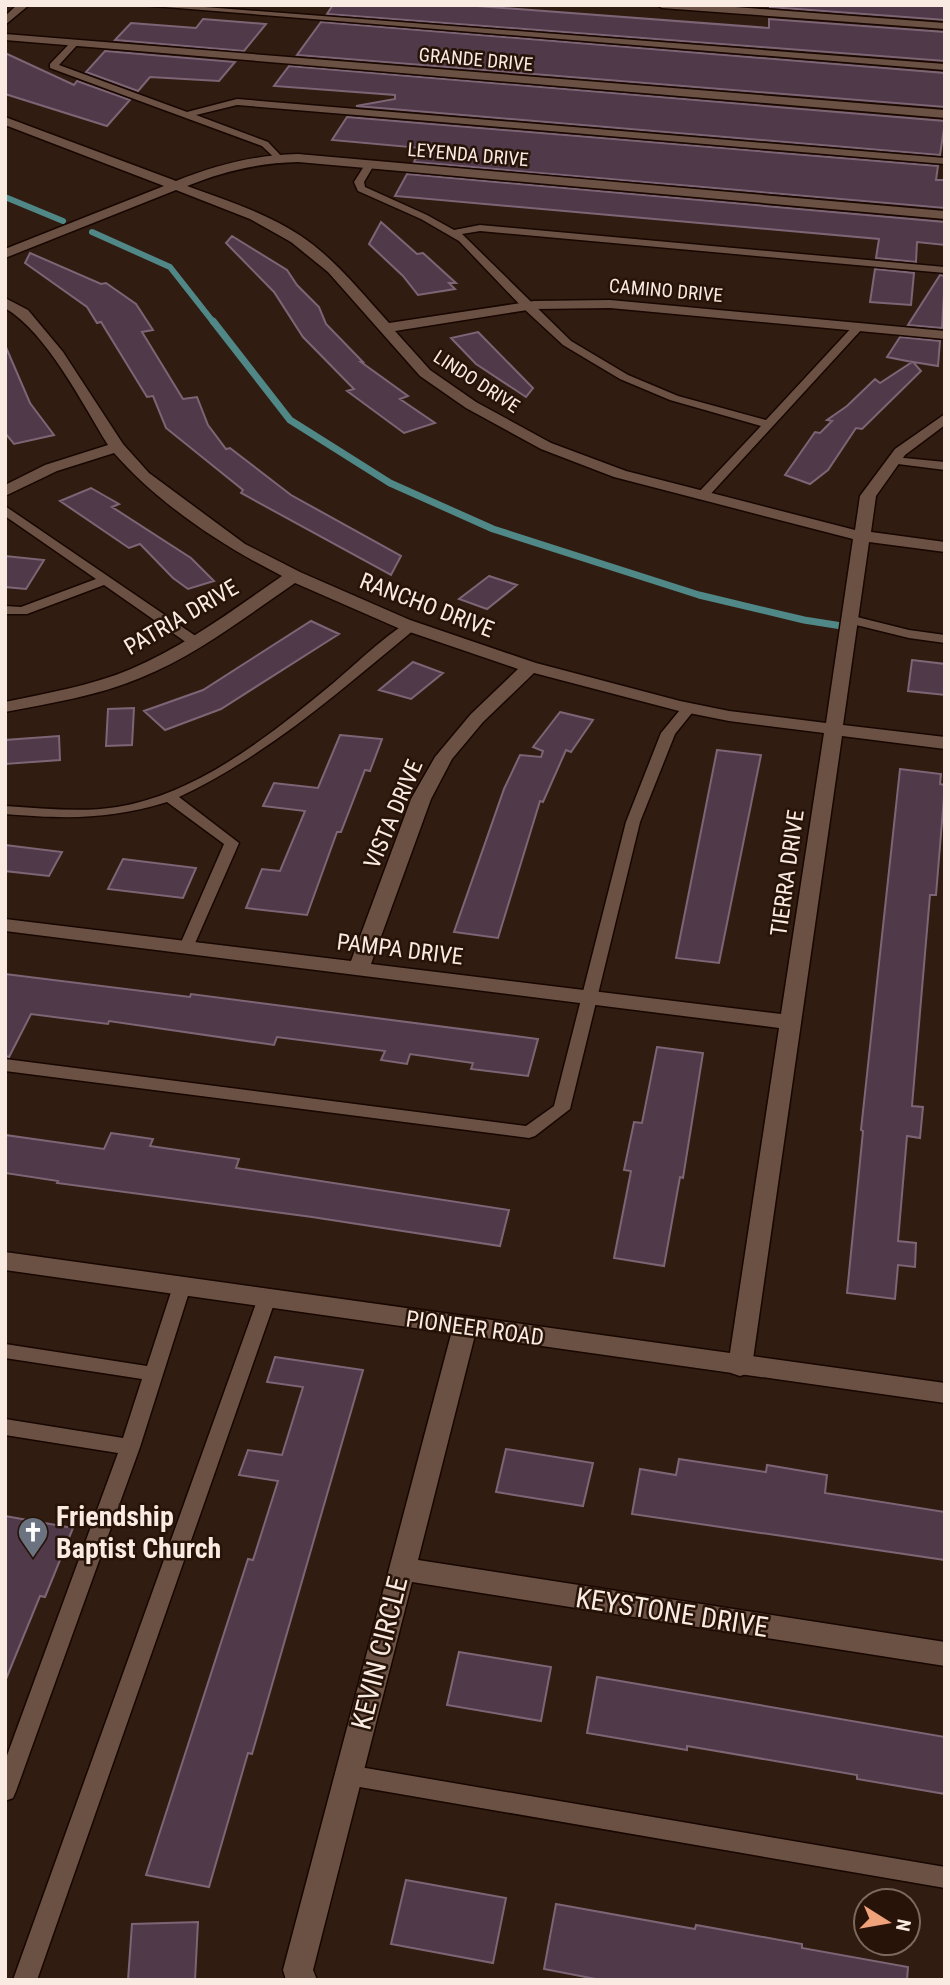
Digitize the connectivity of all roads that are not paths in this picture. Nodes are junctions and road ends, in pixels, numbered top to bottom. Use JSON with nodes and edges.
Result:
{"nodes":[{"id":1,"x":144,"y":5,"type":"edge"},
{"id":2,"x":662,"y":5,"type":"edge"},
{"id":3,"x":19,"y":6,"type":"edge"},
{"id":4,"x":5,"y":22,"type":"edge"},
{"id":5,"x":945,"y":26,"type":"edge"},
{"id":6,"x":5,"y":37,"type":"edge"},
{"id":7,"x":75,"y":43,"type":"junction"},
{"id":8,"x":945,"y":67,"type":"edge"},
{"id":9,"x":945,"y":114,"type":"edge"},
{"id":10,"x":187,"y":115,"type":"junction"},
{"id":11,"x":5,"y":121,"type":"edge"},
{"id":12,"x":279,"y":159,"type":"junction"},
{"id":13,"x":945,"y":161,"type":"edge"},
{"id":14,"x":369,"y":164,"type":"junction"},
{"id":15,"x":177,"y":186,"type":"junction"},
{"id":16,"x":945,"y":215,"type":"edge"},
{"id":17,"x":451,"y":233,"type":"junction"},
{"id":18,"x":5,"y":254,"type":"edge"},
{"id":19,"x":945,"y":270,"type":"edge"},
{"id":20,"x":5,"y":302,"type":"edge"},
{"id":21,"x":527,"y":306,"type":"junction"},
{"id":22,"x":858,"y":327,"type":"junction"},
{"id":23,"x":385,"y":328,"type":"junction"},
{"id":24,"x":945,"y":335,"type":"edge"},
{"id":25,"x":945,"y":418,"type":"edge"},
{"id":26,"x":768,"y":424,"type":"junction"},
{"id":27,"x":117,"y":447,"type":"junction"},
{"id":28,"x":894,"y":461,"type":"junction"},
{"id":29,"x":945,"y":466,"type":"edge"},
{"id":30,"x":5,"y":491,"type":"edge"},
{"id":31,"x":702,"y":496,"type":"junction"},
{"id":32,"x":5,"y":510,"type":"edge"},
{"id":33,"x":861,"y":536,"type":"junction"},
{"id":34,"x":945,"y":547,"type":"edge"},
{"id":35,"x":294,"y":576,"type":"junction"},
{"id":36,"x":106,"y":580,"type":"junction"},
{"id":37,"x":5,"y":610,"type":"edge"},
{"id":38,"x":849,"y":620,"type":"junction"},
{"id":39,"x":410,"y":626,"type":"junction"},
{"id":40,"x":945,"y":639,"type":"edge"},
{"id":41,"x":195,"y":642,"type":"junction"},
{"id":42,"x":530,"y":667,"type":"junction"},
{"id":43,"x":5,"y":707,"type":"edge"},
{"id":44,"x":689,"y":708,"type":"junction"},
{"id":45,"x":832,"y":730,"type":"junction"},
{"id":46,"x":945,"y":743,"type":"edge"},
{"id":47,"x":170,"y":797,"type":"junction"},
{"id":48,"x":5,"y":810,"type":"edge"},
{"id":49,"x":5,"y":925,"type":"edge"},
{"id":50,"x":187,"y":947,"type":"junction"},
{"id":51,"x":359,"y":968,"type":"junction"},
{"id":52,"x":590,"y":997,"type":"junction"},
{"id":53,"x":789,"y":1022,"type":"junction"},
{"id":54,"x":5,"y":1065,"type":"edge"},
{"id":55,"x":5,"y":1261,"type":"edge"},
{"id":56,"x":182,"y":1286,"type":"junction"},
{"id":57,"x":267,"y":1298,"type":"junction"},
{"id":58,"x":465,"y":1326,"type":"junction"},
{"id":59,"x":5,"y":1351,"type":"edge"},
{"id":60,"x":740,"y":1366,"type":"junction"},
{"id":61,"x":154,"y":1374,"type":"junction"},
{"id":62,"x":945,"y":1393,"type":"edge"},
{"id":63,"x":5,"y":1427,"type":"edge"},
{"id":64,"x":130,"y":1447,"type":"junction"},
{"id":65,"x":400,"y":1569,"type":"junction"},
{"id":66,"x":945,"y":1654,"type":"edge"},
{"id":67,"x":348,"y":1775,"type":"junction"},
{"id":68,"x":5,"y":1791,"type":"edge"},
{"id":69,"x":945,"y":1878,"type":"edge"},
{"id":70,"x":25,"y":1980,"type":"edge"},
{"id":71,"x":302,"y":1980,"type":"edge"}],
"edges":[{"from":1,"to":8,"type":"lane"},
{"from":2,"to":5,"type":"street"},
{"from":3,"to":4,"type":"street"},
{"from":6,"to":7,"type":"street","name":"GRANDE DRIVE"},
{"from":7,"to":9,"type":"street","name":"GRANDE DRIVE"},
{"from":7,"to":10,"type":"lane"},
{"from":10,"to":12,"type":"lane"},
{"from":10,"to":13,"type":"lane"},
{"from":11,"to":15,"type":"street","name":"LINDO DRIVE"},
{"from":12,"to":14,"type":"street","name":"LEYENDA DRIVE"},
{"from":12,"to":15,"type":"street","name":"LEYENDA DRIVE"},
{"from":14,"to":16,"type":"street","name":"LEYENDA DRIVE"},
{"from":14,"to":17,"type":"lane"},
{"from":15,"to":18,"type":"street","name":"LEYENDA DRIVE"},
{"from":15,"to":23,"type":"street","name":"LINDO DRIVE"},
{"from":17,"to":19,"type":"lane"},
{"from":17,"to":21,"type":"lane"},
{"from":20,"to":27,"type":"street","name":"RANCHO DRIVE"},
{"from":21,"to":22,"type":"street","name":"CAMINO DRIVE"},
{"from":21,"to":23,"type":"street","name":"CAMINO DRIVE"},
{"from":21,"to":26,"type":"lane"},
{"from":22,"to":24,"type":"street","name":"CAMINO DRIVE"},
{"from":22,"to":26,"type":"lane"},
{"from":23,"to":31,"type":"street","name":"LINDO DRIVE"},
{"from":25,"to":28,"type":"street","name":"TIERRA DRIVE"},
{"from":26,"to":31,"type":"lane"},
{"from":27,"to":30,"type":"street"},
{"from":27,"to":35,"type":"street","name":"RANCHO DRIVE"},
{"from":28,"to":29,"type":"lane"},
{"from":28,"to":33,"type":"street","name":"TIERRA DRIVE"},
{"from":31,"to":33,"type":"street","name":"LINDO DRIVE"},
{"from":32,"to":36,"type":"lane"},
{"from":33,"to":34,"type":"street","name":"LINDO DRIVE"},
{"from":33,"to":38,"type":"street","name":"TIERRA DRIVE"},
{"from":35,"to":39,"type":"street","name":"RANCHO DRIVE"},
{"from":35,"to":41,"type":"street","name":"PATRIA DRIVE"},
{"from":36,"to":37,"type":"lane"},
{"from":36,"to":41,"type":"lane"},
{"from":38,"to":40,"type":"lane"},
{"from":38,"to":45,"type":"street","name":"TIERRA DRIVE"},
{"from":39,"to":42,"type":"street","name":"RANCHO DRIVE"},
{"from":39,"to":47,"type":"lane"},
{"from":41,"to":43,"type":"street","name":"PATRIA DRIVE"},
{"from":42,"to":44,"type":"street","name":"RANCHO DRIVE"},
{"from":42,"to":51,"type":"street","name":"VISTA DRIVE"},
{"from":44,"to":45,"type":"street","name":"RANCHO DRIVE"},
{"from":44,"to":52,"type":"lane"},
{"from":45,"to":46,"type":"street","name":"RANCHO DRIVE"},
{"from":45,"to":53,"type":"street","name":"TIERRA DRIVE"},
{"from":47,"to":48,"type":"lane"},
{"from":47,"to":50,"type":"lane"},
{"from":49,"to":50,"type":"street","name":"PAMPA DRIVE"},
{"from":50,"to":51,"type":"street","name":"PAMPA DRIVE"},
{"from":51,"to":52,"type":"street","name":"PAMPA DRIVE"},
{"from":52,"to":53,"type":"street","name":"PAMPA DRIVE"},
{"from":52,"to":54,"type":"lane"},
{"from":53,"to":60,"type":"street","name":"TIERRA DRIVE"},
{"from":55,"to":56,"type":"street","name":"PIONEER ROAD"},
{"from":56,"to":57,"type":"street","name":"PIONEER ROAD"},
{"from":56,"to":61,"type":"lane"},
{"from":57,"to":58,"type":"street","name":"PIONEER ROAD"},
{"from":57,"to":70,"type":"lane"},
{"from":58,"to":60,"type":"street","name":"PIONEER ROAD"},
{"from":58,"to":65,"type":"street","name":"KEVIN CIRCLE"},
{"from":59,"to":61,"type":"lane"},
{"from":60,"to":62,"type":"street","name":"PIONEER ROAD"},
{"from":61,"to":64,"type":"lane"},
{"from":63,"to":64,"type":"lane"},
{"from":64,"to":68,"type":"lane"},
{"from":65,"to":66,"type":"street","name":"KEYSTONE DRIVE"},
{"from":65,"to":67,"type":"street","name":"KEVIN CIRCLE"},
{"from":67,"to":69,"type":"lane"},
{"from":67,"to":71,"type":"street","name":"KEVIN CIRCLE"}]}
